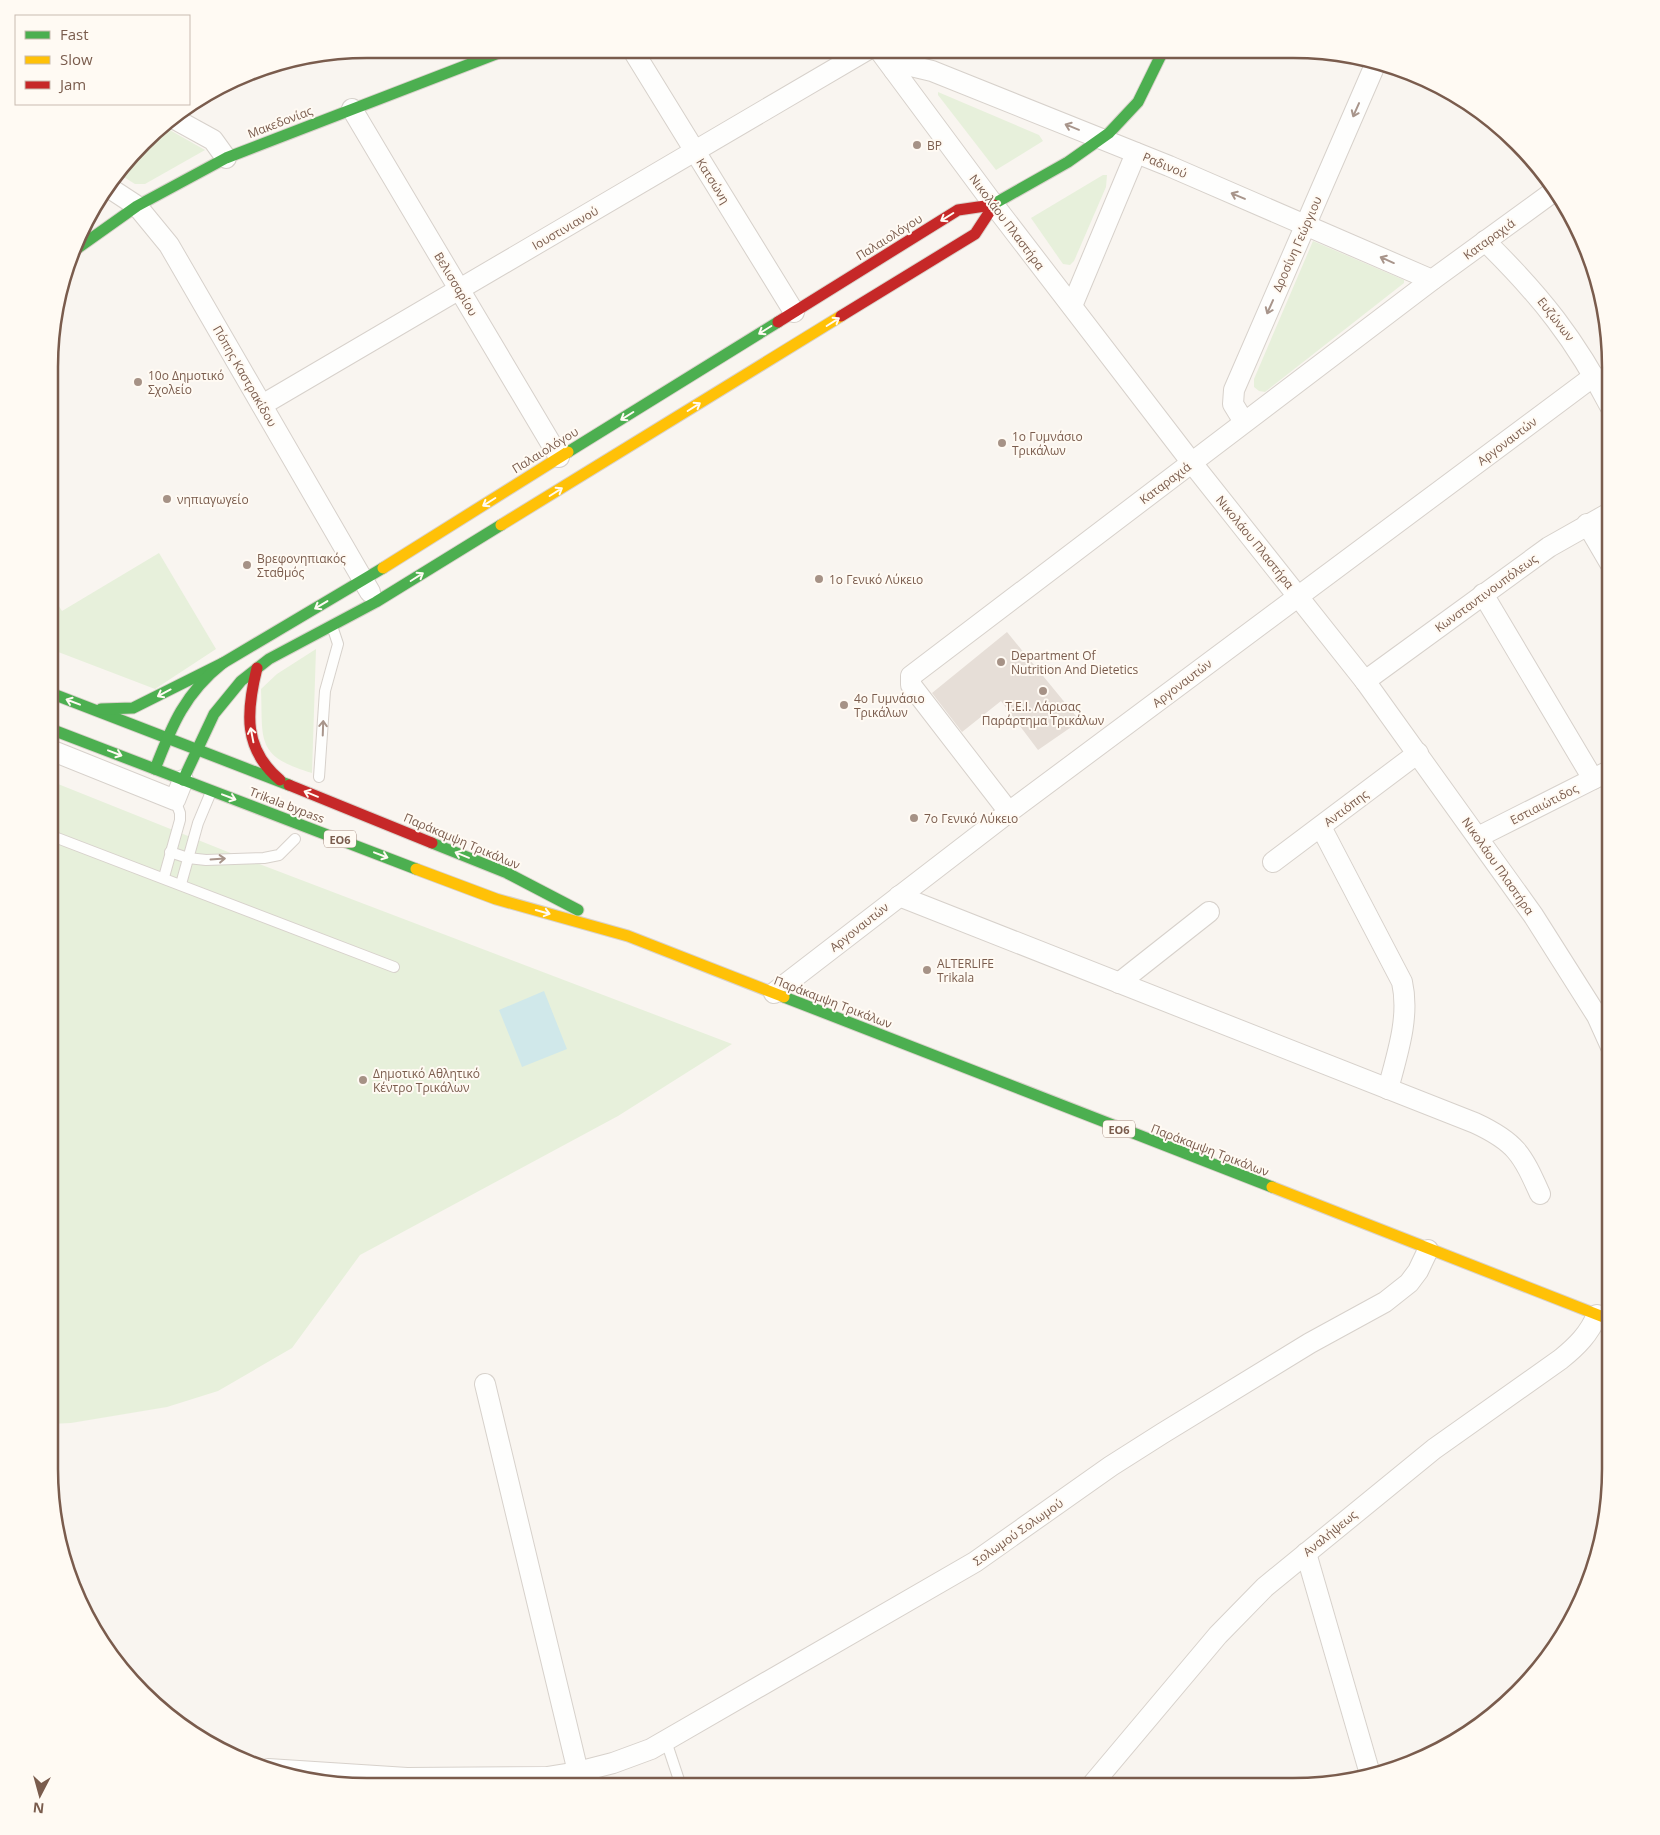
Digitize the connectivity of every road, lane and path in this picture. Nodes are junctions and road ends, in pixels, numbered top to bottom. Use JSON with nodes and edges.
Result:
{"nodes":[{"id":1,"x":485,"y":58,"type":"edge"},
{"id":2,"x":637,"y":58,"type":"edge"},
{"id":3,"x":854,"y":58,"type":"edge"},
{"id":4,"x":885,"y":58,"type":"edge"},
{"id":5,"x":1160,"y":58,"type":"edge"},
{"id":6,"x":1374,"y":68,"type":"edge"},
{"id":7,"x":894,"y":70,"type":"junction"},
{"id":8,"x":352,"y":109,"type":"junction"},
{"id":9,"x":178,"y":121,"type":"edge"},
{"id":10,"x":1102,"y":139,"type":"junction"},
{"id":11,"x":695,"y":152,"type":"junction"},
{"id":12,"x":1136,"y":153,"type":"junction"},
{"id":13,"x":226,"y":158,"type":"junction"},
{"id":14,"x":113,"y":190,"type":"edge"},
{"id":15,"x":1550,"y":194,"type":"edge"},
{"id":16,"x":994,"y":205,"type":"junction"},
{"id":17,"x":137,"y":206,"type":"junction"},
{"id":18,"x":1306,"y":224,"type":"junction"},
{"id":19,"x":1485,"y":241,"type":"junction"},
{"id":20,"x":82,"y":245,"type":"edge"},
{"id":21,"x":1432,"y":280,"type":"junction"},
{"id":22,"x":459,"y":290,"type":"junction"},
{"id":23,"x":1072,"y":306,"type":"junction"},
{"id":24,"x":794,"y":312,"type":"junction"},
{"id":25,"x":1594,"y":376,"type":"junction"},
{"id":26,"x":1602,"y":391,"type":"edge"},
{"id":27,"x":262,"y":405,"type":"junction"},
{"id":28,"x":1244,"y":422,"type":"junction"},
{"id":29,"x":559,"y":458,"type":"junction"},
{"id":30,"x":1192,"y":463,"type":"junction"},
{"id":31,"x":1602,"y":516,"type":"edge"},
{"id":32,"x":1587,"y":524,"type":"junction"},
{"id":33,"x":1602,"y":550,"type":"edge"},
{"id":34,"x":363,"y":580,"type":"junction"},
{"id":35,"x":1484,"y":594,"type":"junction"},
{"id":36,"x":1298,"y":596,"type":"junction"},
{"id":37,"x":376,"y":602,"type":"junction"},
{"id":38,"x":332,"y":626,"type":"junction"},
{"id":39,"x":223,"y":662,"type":"junction"},
{"id":40,"x":257,"y":668,"type":"junction"},
{"id":41,"x":1366,"y":681,"type":"junction"},
{"id":42,"x":58,"y":696,"type":"edge"},
{"id":43,"x":92,"y":709,"type":"junction"},
{"id":44,"x":58,"y":732,"type":"edge"},
{"id":45,"x":167,"y":738,"type":"junction"},
{"id":46,"x":196,"y":750,"type":"junction"},
{"id":47,"x":58,"y":753,"type":"edge"},
{"id":48,"x":1418,"y":753,"type":"junction"},
{"id":49,"x":155,"y":769,"type":"junction"},
{"id":50,"x":1602,"y":774,"type":"edge"},
{"id":51,"x":319,"y":777,"type":"dead end"},
{"id":52,"x":1593,"y":779,"type":"junction"},
{"id":53,"x":183,"y":780,"type":"junction"},
{"id":54,"x":290,"y":786,"type":"junction"},
{"id":55,"x":148,"y":788,"type":"junction"},
{"id":56,"x":212,"y":790,"type":"junction"},
{"id":57,"x":175,"y":800,"type":"junction"},
{"id":58,"x":1009,"y":812,"type":"junction"},
{"id":59,"x":1321,"y":826,"type":"junction"},
{"id":60,"x":1478,"y":837,"type":"junction"},
{"id":61,"x":58,"y":838,"type":"edge"},
{"id":62,"x":295,"y":839,"type":"dead end"},
{"id":63,"x":170,"y":852,"type":"junction"},
{"id":64,"x":188,"y":858,"type":"junction"},
{"id":65,"x":1273,"y":862,"type":"dead end"},
{"id":66,"x":164,"y":877,"type":"junction"},
{"id":67,"x":181,"y":884,"type":"junction"},
{"id":68,"x":899,"y":896,"type":"junction"},
{"id":69,"x":1209,"y":912,"type":"dead end"},
{"id":70,"x":628,"y":936,"type":"junction"},
{"id":71,"x":394,"y":967,"type":"dead end"},
{"id":72,"x":1119,"y":983,"type":"junction"},
{"id":73,"x":774,"y":993,"type":"junction"},
{"id":74,"x":1602,"y":1019,"type":"edge"},
{"id":75,"x":1388,"y":1089,"type":"junction"},
{"id":76,"x":1540,"y":1194,"type":"dead end"},
{"id":77,"x":1428,"y":1250,"type":"junction"},
{"id":78,"x":1602,"y":1317,"type":"edge"},
{"id":79,"x":1602,"y":1320,"type":"edge"},
{"id":80,"x":485,"y":1384,"type":"dead end"},
{"id":81,"x":1306,"y":1553,"type":"junction"},
{"id":82,"x":666,"y":1741,"type":"junction"},
{"id":83,"x":1368,"y":1768,"type":"edge"},
{"id":84,"x":304,"y":1771,"type":"edge"},
{"id":85,"x":578,"y":1772,"type":"junction"},
{"id":86,"x":426,"y":1778,"type":"edge"},
{"id":87,"x":508,"y":1778,"type":"edge"},
{"id":88,"x":679,"y":1778,"type":"edge"},
{"id":89,"x":1098,"y":1778,"type":"edge"}],
"edges":[{"from":1,"to":8,"type":"main road","name":"Μακεδονίας"},
{"from":2,"to":11,"type":"street","name":"Κατσώνη"},
{"from":3,"to":11,"type":"street","name":"Ιουστινιανού"},
{"from":4,"to":7,"type":"street","name":"Νικολάου Πλαστήρα"},
{"from":5,"to":10,"type":"main road","name":"Παλαιολόγου"},
{"from":6,"to":18,"type":"street","name":"Δροσίνη Γεώργιου","one_way":true},
{"from":10,"to":7,"type":"street","name":"Ραδινού","one_way":true},
{"from":7,"to":16,"type":"street","name":"Νικολάου Πλαστήρα"},
{"from":8,"to":13,"type":"main road","name":"Μακεδονίας"},
{"from":8,"to":22,"type":"street","name":"Βελισσαρίου"},
{"from":9,"to":13,"type":"street"},
{"from":10,"to":12,"type":"street","name":"Ραδινού"},
{"from":10,"to":16,"type":"main road","name":"Παλαιολόγου"},
{"from":11,"to":22,"type":"street","name":"Ιουστινιανού"},
{"from":11,"to":24,"type":"street","name":"Κατσώνη"},
{"from":18,"to":12,"type":"street","name":"Ραδινού","one_way":true},
{"from":12,"to":23,"type":"street"},
{"from":13,"to":17,"type":"main road","name":"Μακεδονίας"},
{"from":14,"to":17,"type":"street","name":"Πόπης Καστρακίδου"},
{"from":15,"to":19,"type":"street","name":"Καταραχιά"},
{"from":16,"to":23,"type":"street","name":"Νικολάου Πλαστήρα"},
{"from":16,"to":24,"type":"main road","name":"Παλαιολόγου","one_way":true},
{"from":37,"to":16,"type":"main road","name":"Παλαιολόγου","one_way":true},
{"from":17,"to":20,"type":"main road","name":"Μακεδονίας"},
{"from":17,"to":27,"type":"street","name":"Πόπης Καστρακίδου"},
{"from":21,"to":18,"type":"street","name":"Ραδινού","one_way":true},
{"from":18,"to":28,"type":"street","name":"Δροσίνη Γεώργιου","one_way":true},
{"from":19,"to":21,"type":"street","name":"Καταραχιά"},
{"from":19,"to":25,"type":"street","name":"Ευζώνων"},
{"from":21,"to":28,"type":"street","name":"Καταραχιά"},
{"from":22,"to":27,"type":"street","name":"Ιουστινιανού"},
{"from":22,"to":29,"type":"street","name":"Βελισσαρίου"},
{"from":23,"to":30,"type":"street","name":"Νικολάου Πλαστήρα"},
{"from":24,"to":29,"type":"main road","name":"Παλαιολόγου","one_way":true},
{"from":25,"to":26,"type":"street","name":"Ευζώνων"},
{"from":25,"to":36,"type":"street","name":"Αργοναυτών"},
{"from":27,"to":34,"type":"street","name":"Πόπης Καστρακίδου"},
{"from":28,"to":30,"type":"street","name":"Καταραχιά"},
{"from":29,"to":34,"type":"main road","name":"Παλαιολόγου","one_way":true},
{"from":30,"to":36,"type":"street","name":"Νικολάου Πλαστήρα"},
{"from":30,"to":58,"type":"street","name":"Καταραχιά"},
{"from":31,"to":32,"type":"street","name":"Κωνσταντινουπόλεως"},
{"from":32,"to":33,"type":"street"},
{"from":32,"to":35,"type":"street","name":"Κωνσταντινουπόλεως"},
{"from":34,"to":37,"type":"street","name":"Πόπης Καστρακίδου"},
{"from":34,"to":39,"type":"main road","name":"Παλαιολόγου","one_way":true},
{"from":35,"to":41,"type":"street","name":"Κωνσταντινουπόλεως"},
{"from":35,"to":52,"type":"street"},
{"from":36,"to":41,"type":"street","name":"Νικολάου Πλαστήρα"},
{"from":36,"to":58,"type":"street","name":"Αργοναυτών"},
{"from":37,"to":38,"type":"main road","name":"Παλαιολόγου"},
{"from":38,"to":40,"type":"main road","name":"Παλαιολόγου"},
{"from":51,"to":38,"type":"lane","one_way":true},
{"from":39,"to":43,"type":"main road","one_way":true},
{"from":39,"to":45,"type":"main road","name":"Παλαιολόγου"},
{"from":40,"to":46,"type":"main road","name":"Παλαιολόγου"},
{"from":54,"to":40,"type":"main road","one_way":true},
{"from":41,"to":48,"type":"street","name":"Νικολάου Πλαστήρα"},
{"from":43,"to":42,"type":"main road","name":"Παράκαμψη Τρικάλων","number":"ΕΟ6","one_way":true},
{"from":43,"to":45,"type":"main road","name":"Παράκαμψη Τρικάλων","number":"ΕΟ6"},
{"from":44,"to":49,"type":"main road","name":"Trikala bypass","number":"ΕΟ6","one_way":true},
{"from":45,"to":46,"type":"main road","name":"Παράκαμψη Τρικάλων","number":"ΕΟ6"},
{"from":45,"to":49,"type":"main road","name":"Παλαιολόγου"},
{"from":46,"to":53,"type":"main road","name":"Παλαιολόγου"},
{"from":46,"to":54,"type":"main road","name":"Παράκαμψη Τρικάλων","number":"ΕΟ6"},
{"from":47,"to":55,"type":"street"},
{"from":48,"to":59,"type":"street","name":"Αντιόπης"},
{"from":48,"to":60,"type":"street","name":"Νικολάου Πλαστήρα"},
{"from":49,"to":53,"type":"main road","name":"Trikala bypass","number":"ΕΟ6"},
{"from":49,"to":55,"type":"street"},
{"from":50,"to":52,"type":"street","name":"Εστιαιώτιδος"},
{"from":52,"to":60,"type":"street","name":"Εστιαιώτιδος"},
{"from":53,"to":56,"type":"main road","name":"Trikala bypass","number":"ΕΟ6"},
{"from":53,"to":57,"type":"street"},
{"from":70,"to":54,"type":"main road","name":"Παράκαμψη Τρικάλων","number":"ΕΟ6","one_way":true},
{"from":55,"to":57,"type":"street"},
{"from":56,"to":64,"type":"lane"},
{"from":56,"to":70,"type":"main road","name":"Trikala bypass","number":"ΕΟ6","one_way":true},
{"from":57,"to":63,"type":"lane"},
{"from":58,"to":68,"type":"street","name":"Αργοναυτών"},
{"from":59,"to":65,"type":"street","name":"Αντιόπης"},
{"from":59,"to":75,"type":"street"},
{"from":60,"to":74,"type":"street","name":"Νικολάου Πλαστήρα"},
{"from":61,"to":66,"type":"lane"},
{"from":64,"to":62,"type":"lane","one_way":true},
{"from":63,"to":64,"type":"lane"},
{"from":63,"to":66,"type":"lane"},
{"from":64,"to":67,"type":"lane"},
{"from":66,"to":67,"type":"lane"},
{"from":67,"to":71,"type":"lane"},
{"from":68,"to":72,"type":"street"},
{"from":68,"to":73,"type":"street","name":"Αργοναυτών"},
{"from":69,"to":72,"type":"street"},
{"from":70,"to":73,"type":"main road","name":"Παράκαμψη Τρικάλων","number":"ΕΟ6"},
{"from":72,"to":75,"type":"street"},
{"from":73,"to":77,"type":"main road","name":"Παράκαμψη Τρικάλων","number":"ΕΟ6"},
{"from":75,"to":76,"type":"street"},
{"from":77,"to":78,"type":"main road","name":"Παράκαμψη Τρικάλων","number":"ΕΟ6"},
{"from":77,"to":82,"type":"street","name":"Σολωμού Σολωμού"},
{"from":79,"to":81,"type":"street","name":"Αναλήψεως"},
{"from":80,"to":85,"type":"street"},
{"from":81,"to":83,"type":"street"},
{"from":81,"to":89,"type":"street","name":"Αναλήψεως"},
{"from":82,"to":85,"type":"street","name":"Σολωμού Σολωμού"},
{"from":82,"to":88,"type":"lane"},
{"from":84,"to":86,"type":"street","name":"Σολωμού Σολωμού"},
{"from":85,"to":87,"type":"street","name":"Σολωμού Σολωμού"}]}
